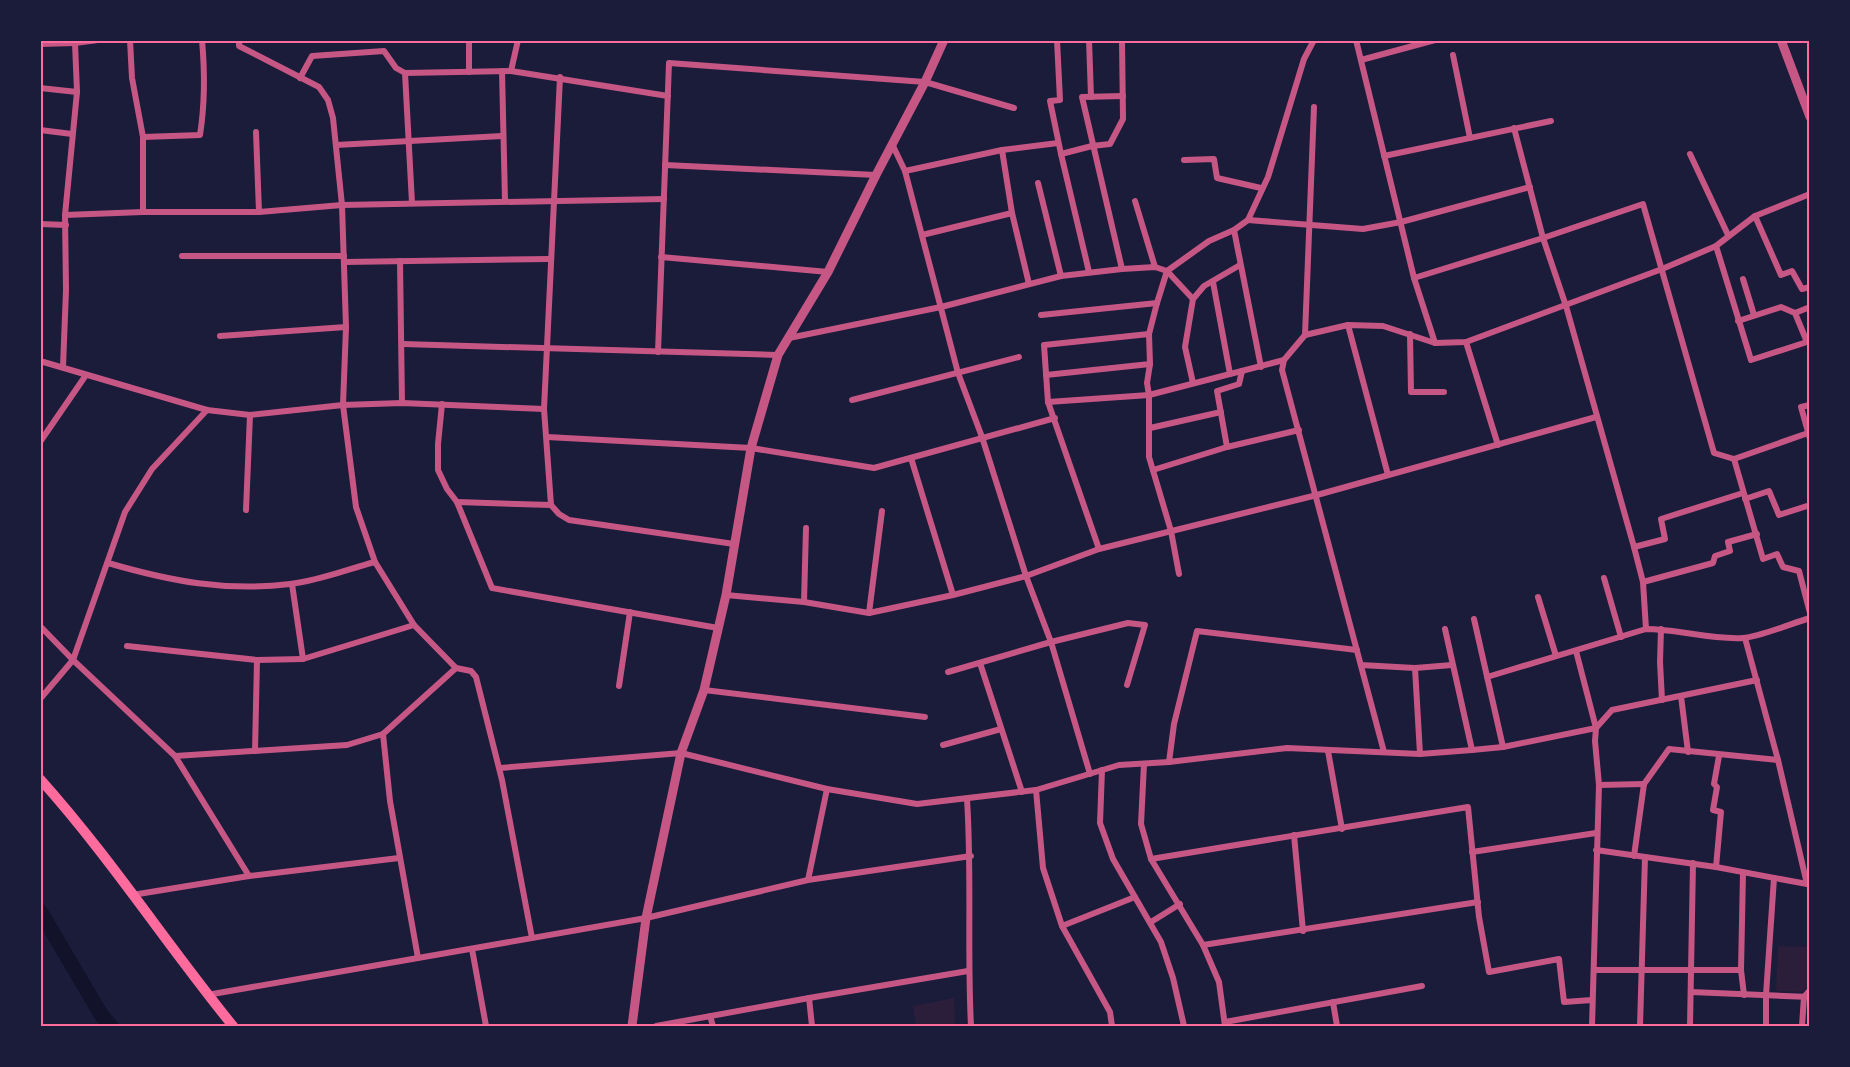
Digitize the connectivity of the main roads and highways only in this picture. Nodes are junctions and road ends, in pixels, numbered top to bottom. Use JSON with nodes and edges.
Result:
{"nodes":[{"id":1,"x":40,"y":779,"type":"edge"},
{"id":2,"x":233,"y":1026,"type":"edge"}],
"edges":[{"from":1,"to":2,"type":"main road"}]}
